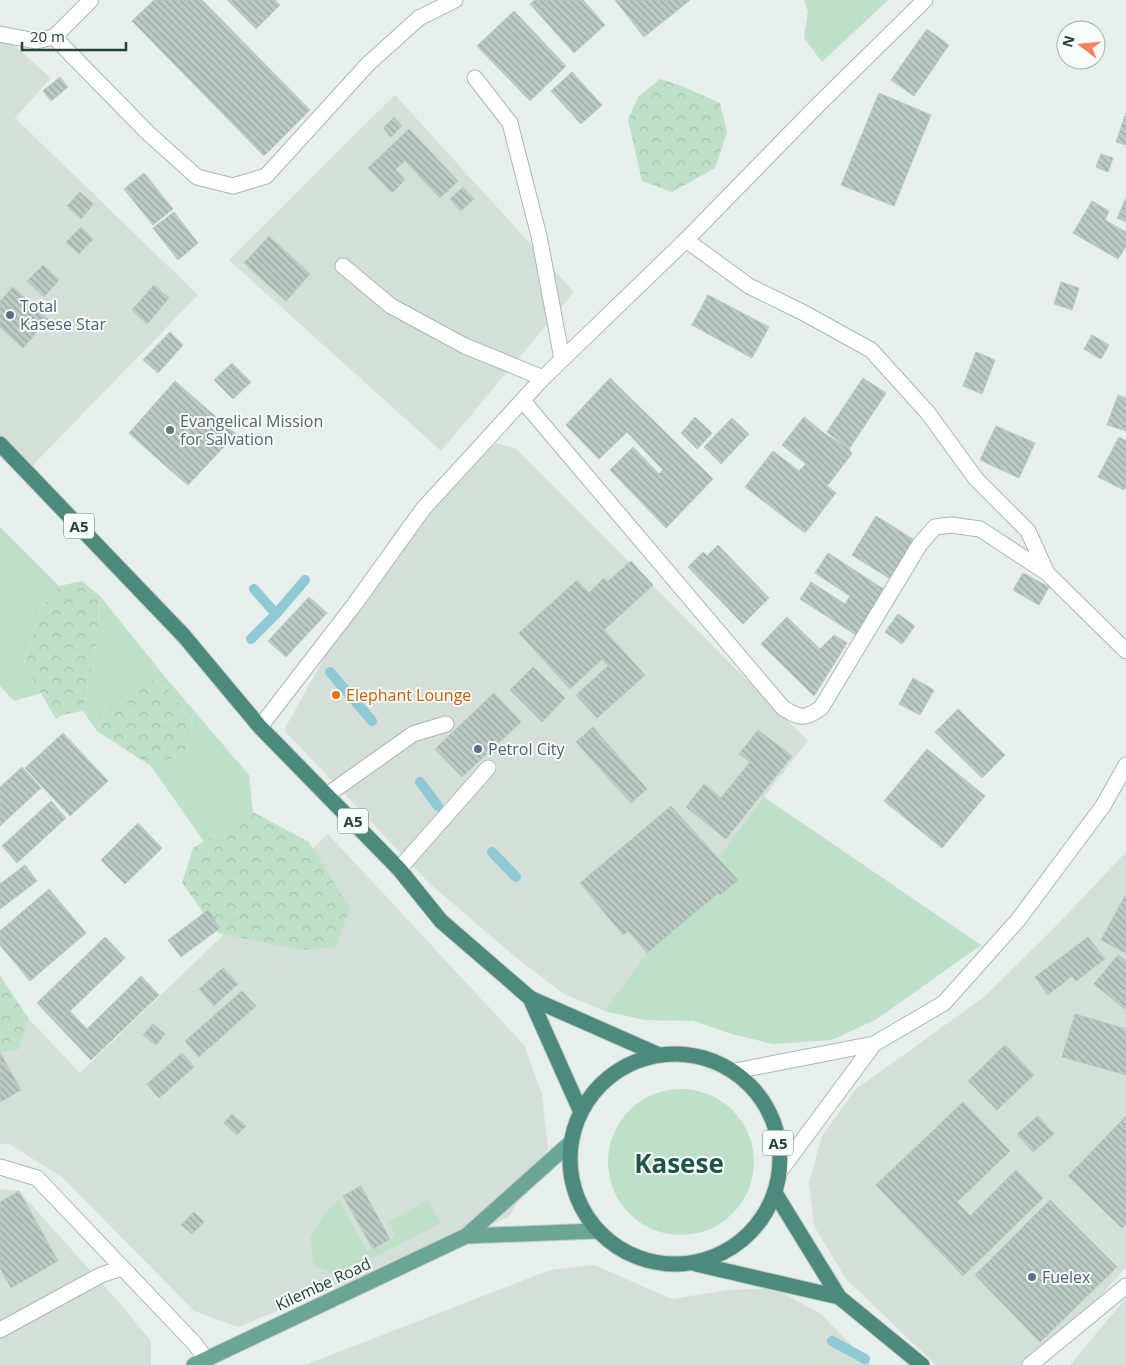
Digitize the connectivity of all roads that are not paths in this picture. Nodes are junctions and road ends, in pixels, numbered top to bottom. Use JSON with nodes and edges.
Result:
{"nodes":[{"id":1,"x":91,"y":0,"type":"edge"},
{"id":2,"x":455,"y":0,"type":"edge"},
{"id":3,"x":925,"y":0,"type":"edge"},
{"id":4,"x":0,"y":34,"type":"edge"},
{"id":5,"x":54,"y":37,"type":"junction"},
{"id":6,"x":475,"y":78,"type":"dead end"},
{"id":7,"x":686,"y":240,"type":"junction"},
{"id":8,"x":343,"y":266,"type":"dead end"},
{"id":9,"x":562,"y":359,"type":"junction"},
{"id":10,"x":543,"y":378,"type":"junction"},
{"id":11,"x":523,"y":401,"type":"junction"},
{"id":12,"x":0,"y":444,"type":"edge"},
{"id":13,"x":1047,"y":573,"type":"junction"},
{"id":14,"x":1126,"y":650,"type":"edge"},
{"id":15,"x":446,"y":724,"type":"dead end"},
{"id":16,"x":260,"y":727,"type":"junction"},
{"id":17,"x":1126,"y":765,"type":"edge"},
{"id":18,"x":488,"y":768,"type":"dead end"},
{"id":19,"x":327,"y":795,"type":"junction"},
{"id":20,"x":399,"y":869,"type":"junction"},
{"id":21,"x":530,"y":998,"type":"junction"},
{"id":22,"x":874,"y":1044,"type":"junction"},
{"id":23,"x":657,"y":1054,"type":"junction"},
{"id":24,"x":735,"y":1070,"type":"junction"},
{"id":25,"x":580,"y":1110,"type":"junction"},
{"id":26,"x":569,"y":1144,"type":"junction"},
{"id":27,"x":0,"y":1168,"type":"edge"},
{"id":28,"x":780,"y":1171,"type":"junction"},
{"id":29,"x":775,"y":1193,"type":"junction"},
{"id":30,"x":596,"y":1231,"type":"junction"},
{"id":31,"x":466,"y":1236,"type":"junction"},
{"id":32,"x":696,"y":1264,"type":"junction"},
{"id":33,"x":122,"y":1268,"type":"junction"},
{"id":34,"x":1126,"y":1286,"type":"edge"},
{"id":35,"x":839,"y":1298,"type":"junction"},
{"id":36,"x":0,"y":1330,"type":"edge"},
{"id":37,"x":200,"y":1362,"type":"edge"},
{"id":38,"x":922,"y":1365,"type":"edge"},
{"id":39,"x":1030,"y":1365,"type":"edge"}],
"edges":[{"from":1,"to":5,"type":"street"},
{"from":2,"to":5,"type":"street"},
{"from":3,"to":7,"type":"street"},
{"from":4,"to":5,"type":"street"},
{"from":6,"to":9,"type":"street"},
{"from":7,"to":9,"type":"street"},
{"from":7,"to":13,"type":"street"},
{"from":8,"to":10,"type":"street"},
{"from":9,"to":10,"type":"street"},
{"from":10,"to":11,"type":"street"},
{"from":11,"to":13,"type":"street"},
{"from":11,"to":16,"type":"street"},
{"from":12,"to":16,"type":"highway","name":"A5","number":"A5"},
{"from":13,"to":14,"type":"street"},
{"from":15,"to":19,"type":"street"},
{"from":16,"to":19,"type":"highway","name":"A5","number":"A5"},
{"from":17,"to":22,"type":"street"},
{"from":18,"to":20,"type":"street"},
{"from":19,"to":20,"type":"highway","name":"A5","number":"A5"},
{"from":20,"to":21,"type":"highway","name":"A5","number":"A5"},
{"from":21,"to":23,"type":"highway","name":"A5","number":"A5"},
{"from":21,"to":25,"type":"highway","name":"A5","number":"A5"},
{"from":22,"to":24,"type":"street"},
{"from":22,"to":28,"type":"street"},
{"from":23,"to":24,"type":"highway","number":"A5"},
{"from":23,"to":25,"type":"highway","number":"A5"},
{"from":24,"to":28,"type":"highway","number":"A5"},
{"from":25,"to":26,"type":"highway","number":"A5"},
{"from":26,"to":30,"type":"highway","number":"A5"},
{"from":26,"to":31,"type":"main road","name":"Kilembe Road"},
{"from":27,"to":33,"type":"street"},
{"from":28,"to":29,"type":"highway","number":"A5"},
{"from":29,"to":32,"type":"highway","number":"A5"},
{"from":29,"to":35,"type":"highway","number":"A5"},
{"from":30,"to":31,"type":"main road","name":"Kilembe Road"},
{"from":30,"to":32,"type":"highway","number":"A5"},
{"from":31,"to":37,"type":"main road","name":"Kilembe Road"},
{"from":32,"to":35,"type":"highway","number":"A5"},
{"from":33,"to":36,"type":"street"},
{"from":33,"to":37,"type":"street"},
{"from":34,"to":39,"type":"street"},
{"from":35,"to":38,"type":"highway","number":"A5"}]}
